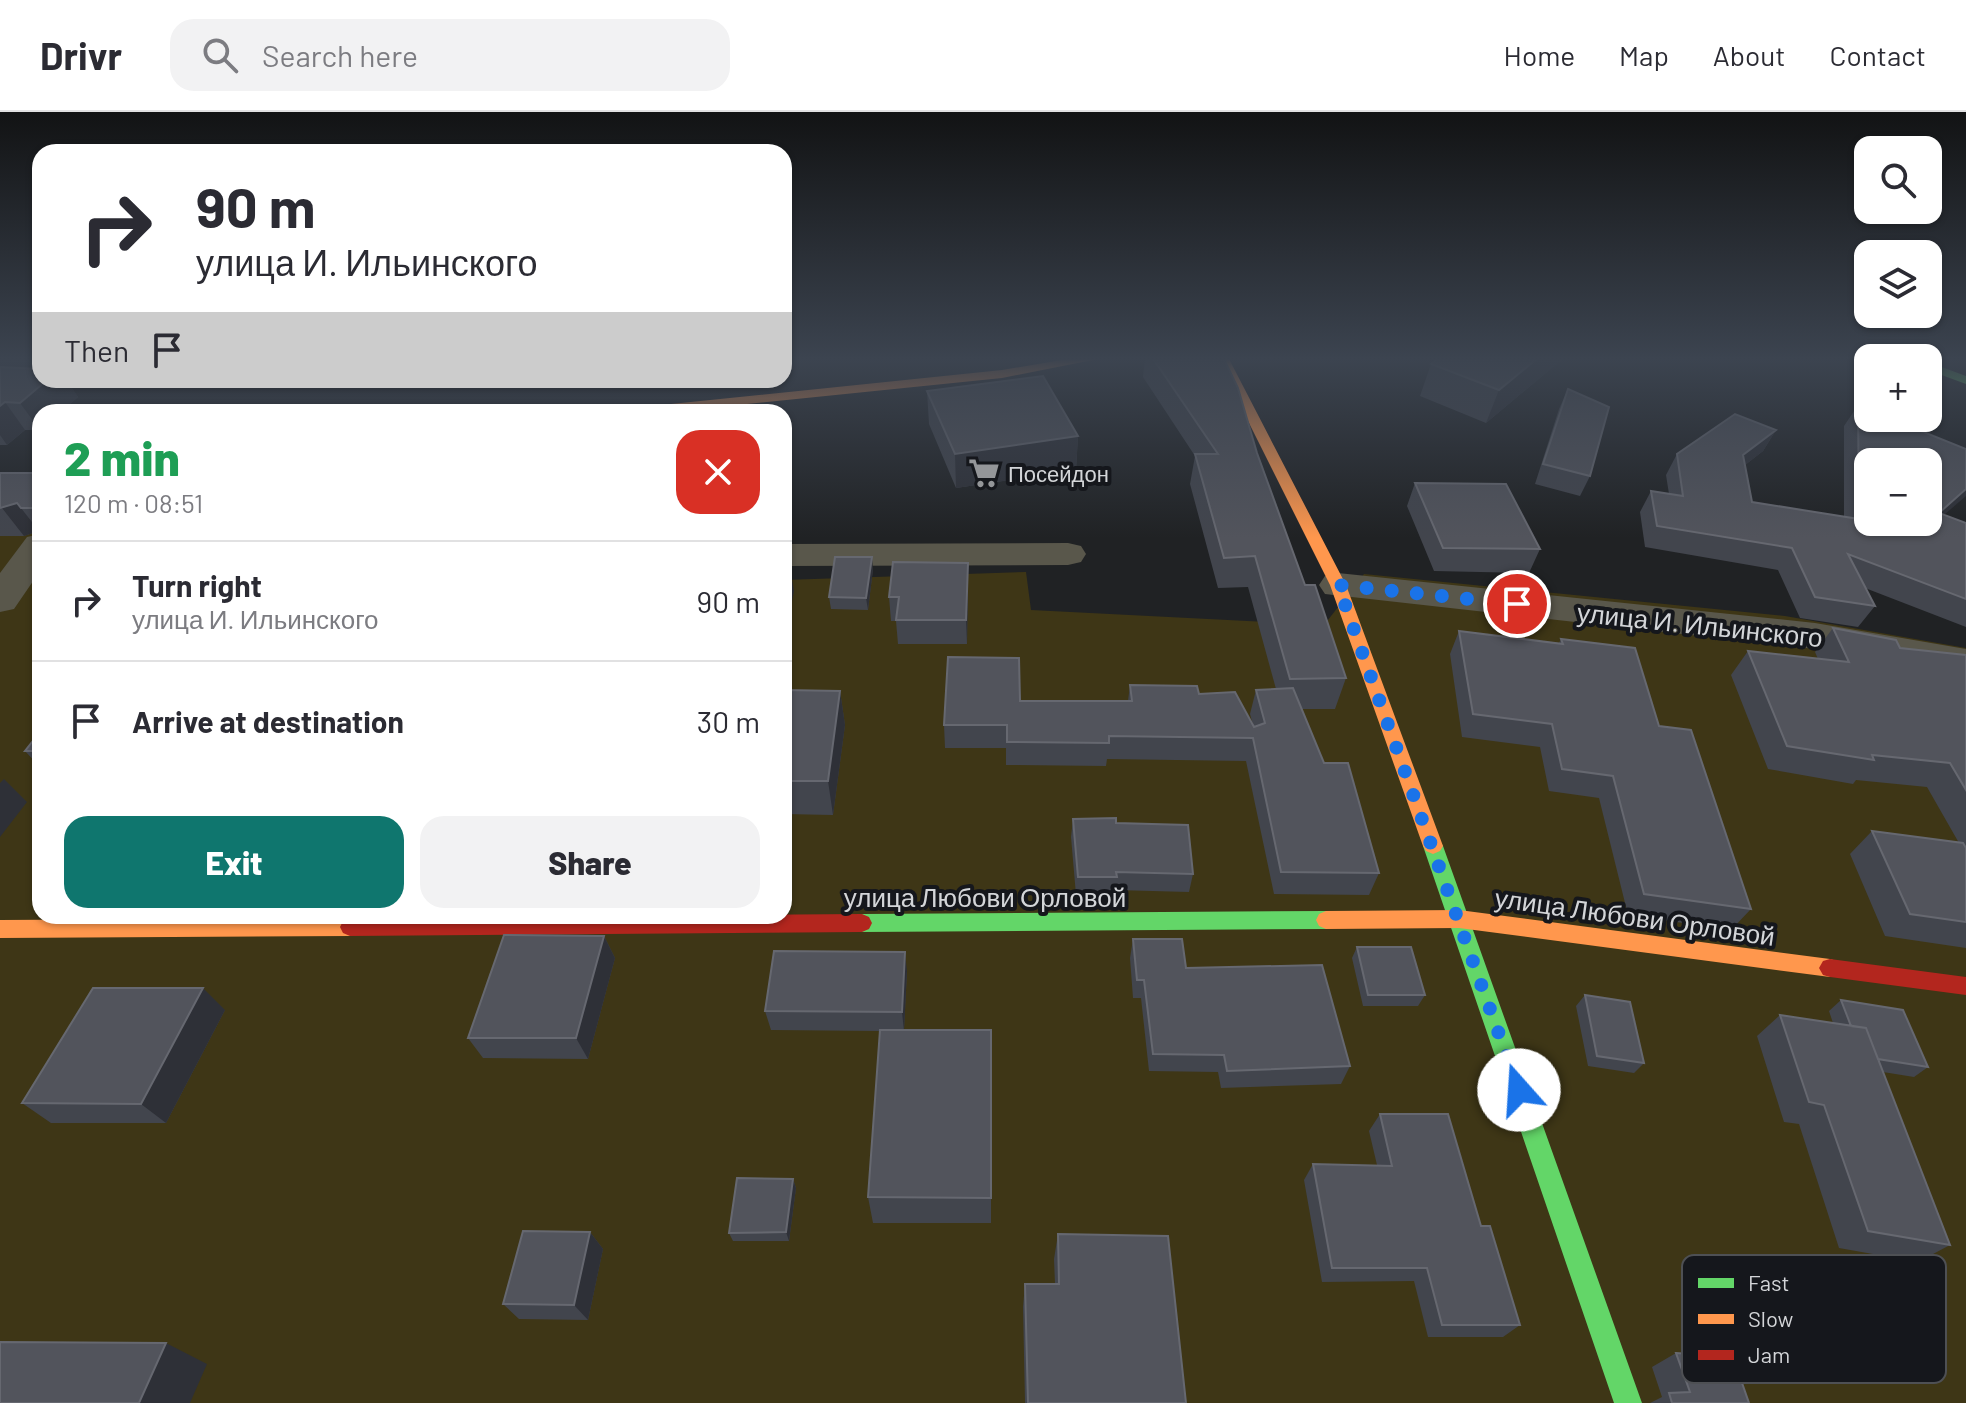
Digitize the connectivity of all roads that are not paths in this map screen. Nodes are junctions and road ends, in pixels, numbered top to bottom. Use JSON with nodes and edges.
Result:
{"nodes":[{"id":1,"x":1253,"y":417,"type":"edge"},
{"id":2,"x":1068,"y":554,"type":"dead end"},
{"id":3,"x":792,"y":555,"type":"edge"},
{"id":4,"x":32,"y":560,"type":"edge"},
{"id":5,"x":1338,"y":585,"type":"junction"},
{"id":6,"x":0,"y":600,"type":"edge"},
{"id":7,"x":1966,"y":663,"type":"edge"},
{"id":8,"x":1459,"y":919,"type":"junction"},
{"id":9,"x":730,"y":924,"type":"edge"},
{"id":10,"x":792,"y":924,"type":"edge"},
{"id":11,"x":0,"y":929,"type":"edge"},
{"id":12,"x":1966,"y":986,"type":"edge"},
{"id":13,"x":1628,"y":1403,"type":"edge"}],
"edges":[{"from":1,"to":5,"type":"street"},
{"from":2,"to":3,"type":"street"},
{"from":4,"to":6,"type":"street"},
{"from":5,"to":7,"type":"street","name":"улица И. Ильинского"},
{"from":5,"to":8,"type":"street"},
{"from":8,"to":10,"type":"street","name":"улица Любови Орловой"},
{"from":8,"to":12,"type":"street","name":"улица Любови Орловой"},
{"from":8,"to":13,"type":"street"},
{"from":9,"to":11,"type":"street","name":"улица Любови Орловой"}]}
